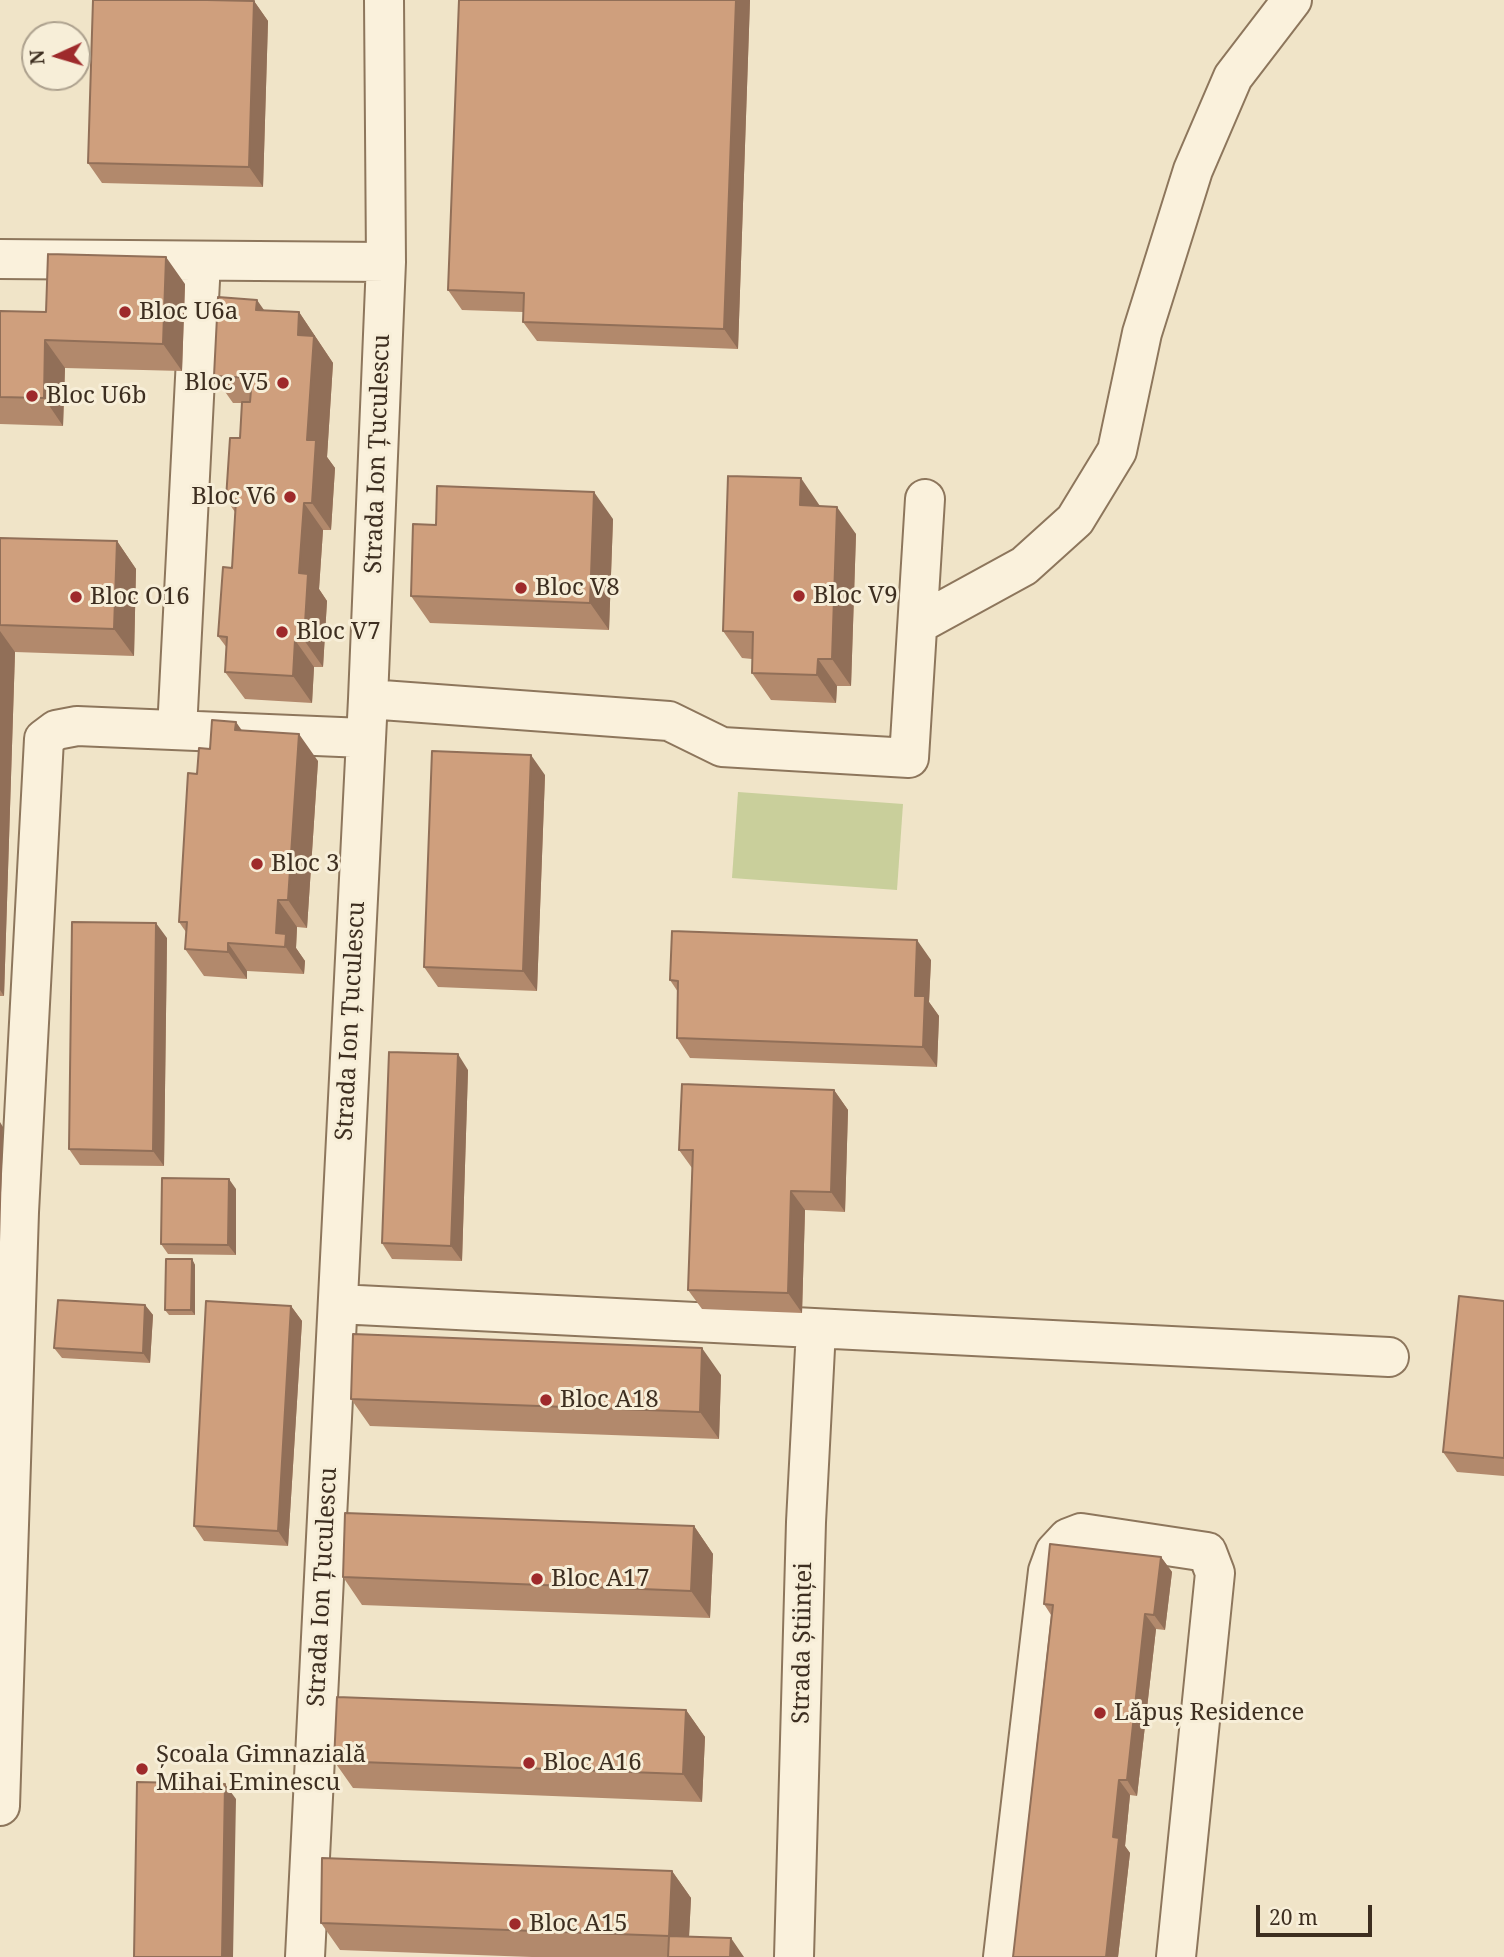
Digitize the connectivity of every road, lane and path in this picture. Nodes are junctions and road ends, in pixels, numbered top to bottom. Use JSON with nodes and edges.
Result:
{"nodes":[{"id":1,"x":384,"y":0,"type":"edge"},
{"id":2,"x":1292,"y":0,"type":"edge"},
{"id":3,"x":0,"y":259,"type":"edge"},
{"id":4,"x":201,"y":261,"type":"junction"},
{"id":5,"x":386,"y":262,"type":"junction"},
{"id":6,"x":925,"y":499,"type":"dead end"},
{"id":7,"x":920,"y":623,"type":"junction"},
{"id":8,"x":368,"y":699,"type":"junction"},
{"id":9,"x":177,"y":730,"type":"junction"},
{"id":10,"x":363,"y":738,"type":"junction"},
{"id":11,"x":338,"y":1304,"type":"junction"},
{"id":12,"x":816,"y":1329,"type":"junction"},
{"id":13,"x":1389,"y":1357,"type":"dead end"},
{"id":14,"x":0,"y":1806,"type":"edge"},
{"id":15,"x":305,"y":1957,"type":"edge"},
{"id":16,"x":794,"y":1957,"type":"edge"},
{"id":17,"x":1003,"y":1957,"type":"edge"},
{"id":18,"x":1176,"y":1957,"type":"edge"}],
"edges":[{"from":1,"to":5,"type":"street","name":"Strada Ion Țuculescu"},
{"from":2,"to":7,"type":"street"},
{"from":3,"to":4,"type":"street"},
{"from":4,"to":5,"type":"street"},
{"from":4,"to":9,"type":"street"},
{"from":5,"to":8,"type":"street","name":"Strada Ion Țuculescu"},
{"from":6,"to":7,"type":"street"},
{"from":7,"to":8,"type":"street"},
{"from":8,"to":10,"type":"street","name":"Strada Ion Țuculescu"},
{"from":9,"to":10,"type":"street"},
{"from":9,"to":14,"type":"street"},
{"from":10,"to":11,"type":"street","name":"Strada Ion Țuculescu"},
{"from":11,"to":12,"type":"street"},
{"from":11,"to":15,"type":"street","name":"Strada Ion Țuculescu"},
{"from":12,"to":13,"type":"street"},
{"from":12,"to":16,"type":"street","name":"Strada Științei"},
{"from":17,"to":18,"type":"street"}]}
